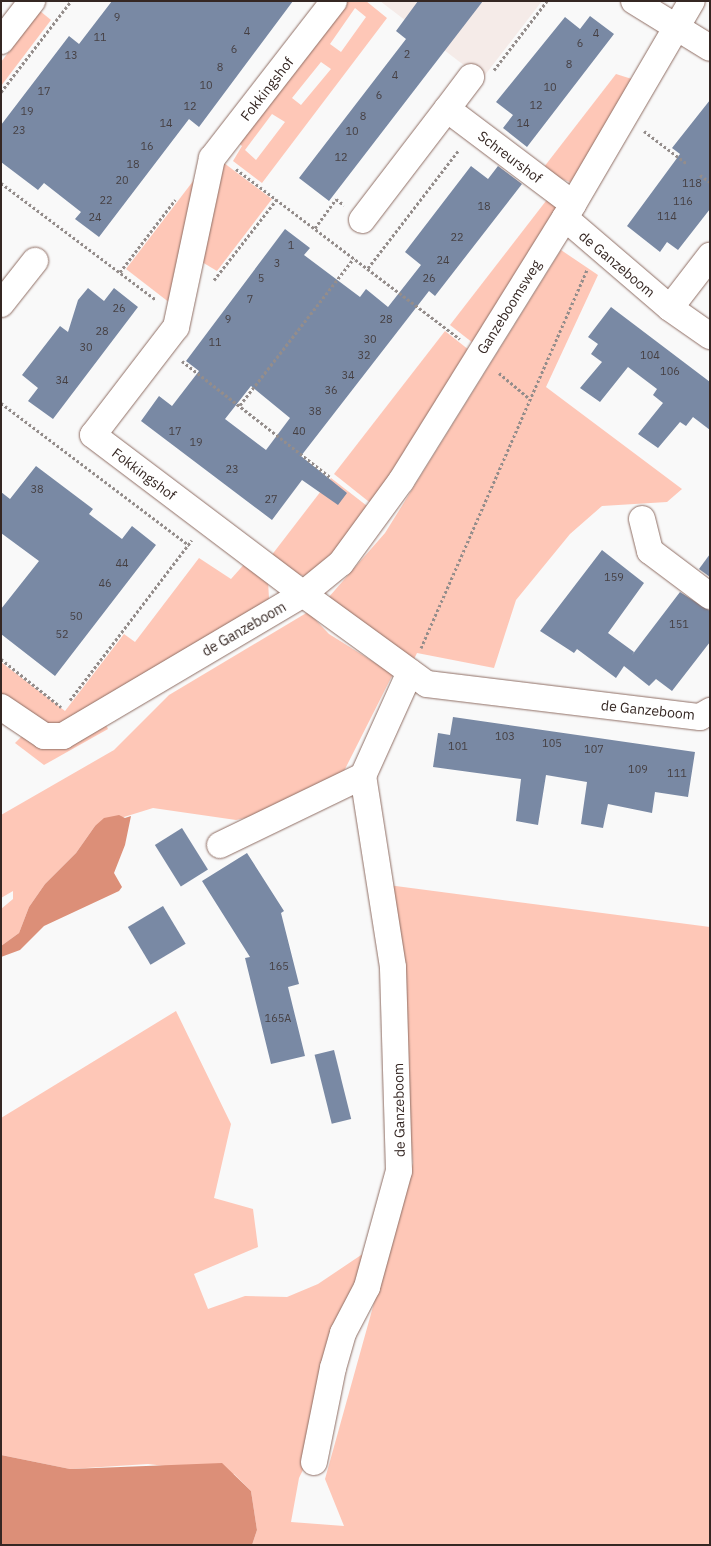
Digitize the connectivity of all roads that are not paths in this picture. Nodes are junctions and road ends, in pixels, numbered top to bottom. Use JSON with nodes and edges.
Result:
{"nodes":[{"id":1,"x":32,"y":1,"type":"edge"},
{"id":2,"x":334,"y":1,"type":"edge"},
{"id":3,"x":634,"y":1,"type":"edge"},
{"id":4,"x":692,"y":1,"type":"edge"},
{"id":5,"x":673,"y":29,"type":"junction"},
{"id":6,"x":1,"y":41,"type":"edge"},
{"id":7,"x":710,"y":48,"type":"edge"},
{"id":8,"x":471,"y":77,"type":"road end"},
{"id":9,"x":448,"y":109,"type":"junction"},
{"id":10,"x":569,"y":211,"type":"junction"},
{"id":11,"x":362,"y":220,"type":"dead end"},
{"id":12,"x":710,"y":256,"type":"edge"},
{"id":13,"x":35,"y":260,"type":"dead end"},
{"id":14,"x":1,"y":304,"type":"edge"},
{"id":15,"x":670,"y":308,"type":"junction"},
{"id":16,"x":710,"y":336,"type":"edge"},
{"id":17,"x":642,"y":518,"type":"dead end"},
{"id":18,"x":303,"y":594,"type":"junction"},
{"id":19,"x":710,"y":596,"type":"edge"},
{"id":20,"x":410,"y":672,"type":"junction"},
{"id":21,"x":1,"y":707,"type":"edge"},
{"id":22,"x":710,"y":711,"type":"edge"},
{"id":23,"x":363,"y":776,"type":"junction"},
{"id":24,"x":220,"y":845,"type":"dead end"},
{"id":25,"x":314,"y":1462,"type":"dead end"}],
"edges":[{"from":1,"to":6,"type":"street"},
{"from":2,"to":18,"type":"street","name":"Fokkingshof"},
{"from":3,"to":5,"type":"street"},
{"from":4,"to":5,"type":"street","name":"Ganzeboomsweg"},
{"from":5,"to":7,"type":"street"},
{"from":5,"to":10,"type":"street","name":"Ganzeboomsweg"},
{"from":8,"to":9,"type":"street"},
{"from":9,"to":10,"type":"street","name":"Schreurshof"},
{"from":9,"to":11,"type":"street"},
{"from":10,"to":15,"type":"street","name":"de Ganzeboom"},
{"from":10,"to":18,"type":"street","name":"Ganzeboomsweg"},
{"from":12,"to":15,"type":"street"},
{"from":13,"to":14,"type":"street"},
{"from":15,"to":16,"type":"street","name":"de Ganzeboom"},
{"from":17,"to":19,"type":"street"},
{"from":18,"to":20,"type":"street","name":"de Ganzeboom"},
{"from":18,"to":21,"type":"street","name":"de Ganzeboom"},
{"from":20,"to":22,"type":"street","name":"de Ganzeboom"},
{"from":20,"to":23,"type":"street"},
{"from":23,"to":24,"type":"street"},
{"from":23,"to":25,"type":"street","name":"de Ganzeboom"}]}
